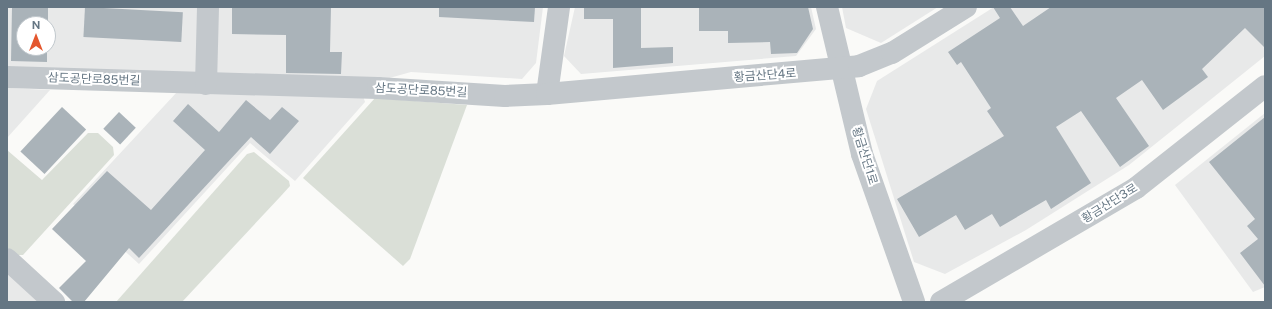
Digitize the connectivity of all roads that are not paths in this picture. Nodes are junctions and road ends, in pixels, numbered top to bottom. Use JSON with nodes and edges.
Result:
{"nodes":[{"id":1,"x":208,"y":7,"type":"edge"},
{"id":2,"x":559,"y":7,"type":"edge"},
{"id":3,"x":827,"y":7,"type":"edge"},
{"id":4,"x":966,"y":7,"type":"edge"},
{"id":5,"x":841,"y":70,"type":"junction"},
{"id":6,"x":7,"y":77,"type":"edge"},
{"id":7,"x":206,"y":84,"type":"junction"},
{"id":8,"x":1265,"y":86,"type":"edge"},
{"id":9,"x":547,"y":94,"type":"junction"},
{"id":10,"x":7,"y":259,"type":"edge"},
{"id":11,"x":54,"y":302,"type":"edge"},
{"id":12,"x":914,"y":302,"type":"edge"},
{"id":13,"x":941,"y":302,"type":"edge"}],
"edges":[{"from":1,"to":7,"type":"street"},
{"from":2,"to":9,"type":"street"},
{"from":3,"to":5,"type":"street","name":"황금산단1로"},
{"from":4,"to":5,"type":"street","name":"황금산단4로"},
{"from":5,"to":9,"type":"street","name":"황금산단4로"},
{"from":5,"to":12,"type":"street","name":"황금산단1로"},
{"from":6,"to":7,"type":"street","name":"삼도공단로85번길"},
{"from":7,"to":9,"type":"street","name":"삼도공단로85번길"},
{"from":8,"to":13,"type":"street","name":"황금산단3로"},
{"from":10,"to":11,"type":"street"}]}
